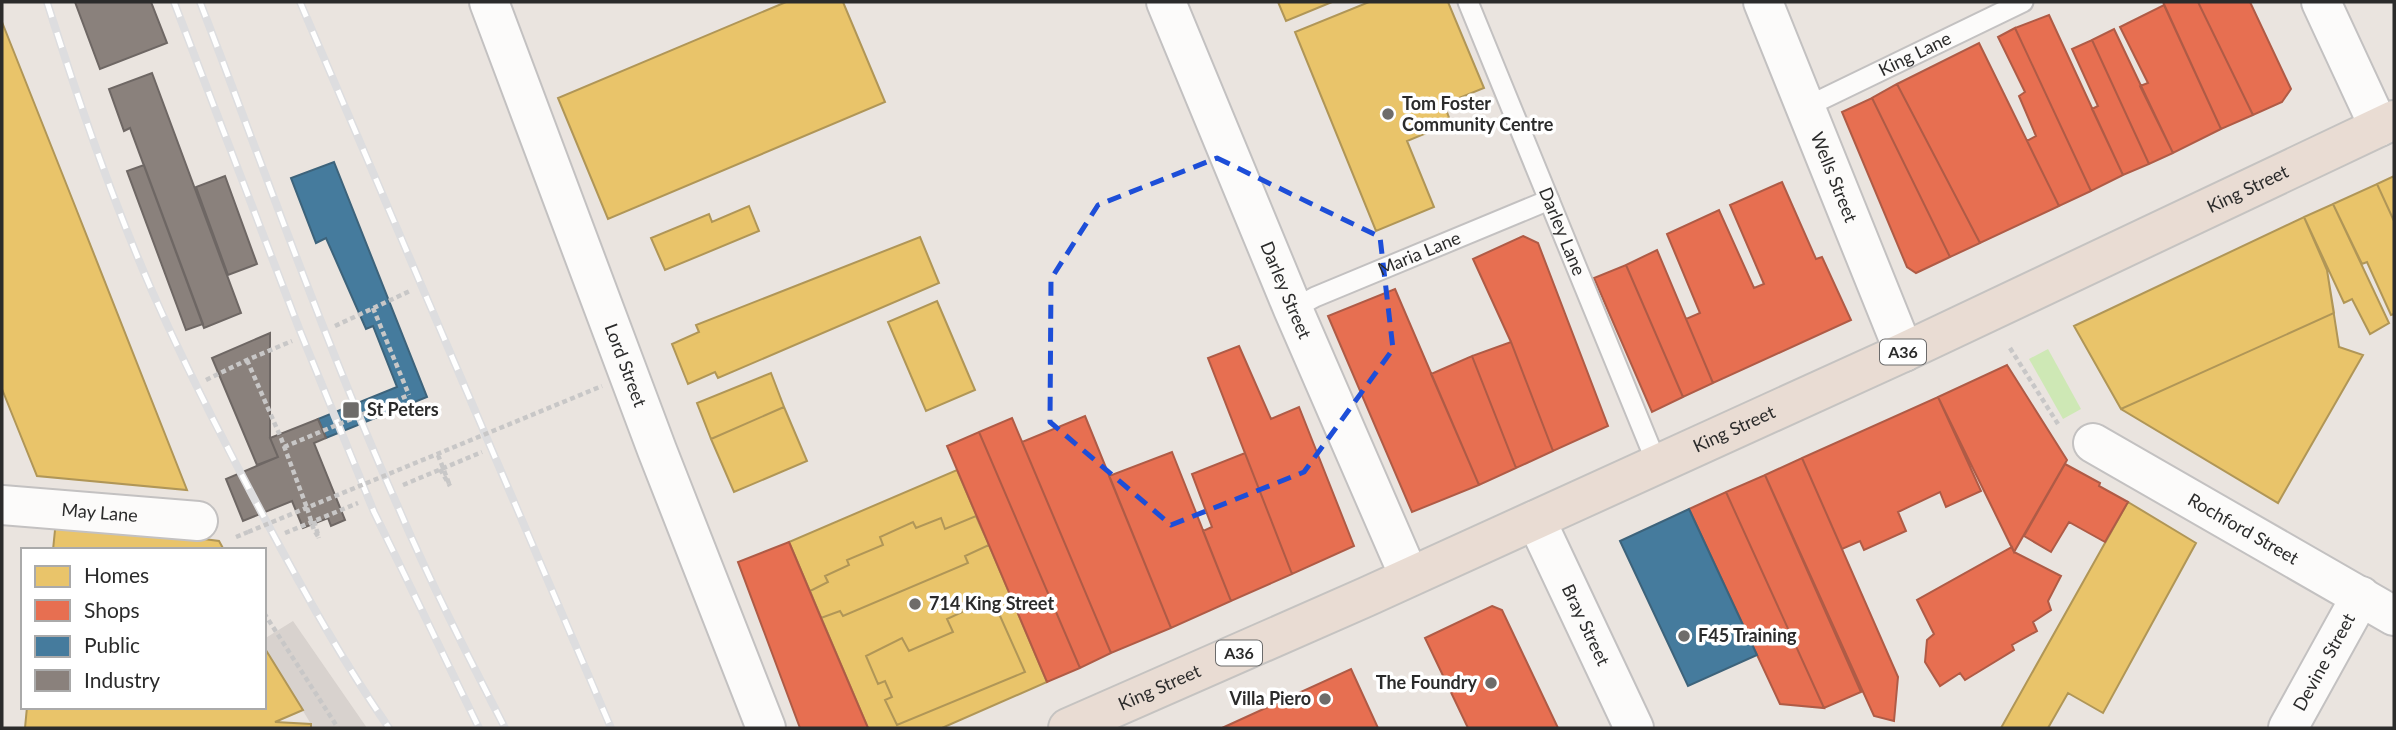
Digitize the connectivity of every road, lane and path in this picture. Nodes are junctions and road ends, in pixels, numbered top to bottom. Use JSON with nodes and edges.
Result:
{"nodes":[{"id":1,"x":489,"y":2,"type":"edge"},
{"id":2,"x":1166,"y":2,"type":"edge"},
{"id":3,"x":1468,"y":2,"type":"edge"},
{"id":4,"x":1763,"y":2,"type":"edge"},
{"id":5,"x":2022,"y":2,"type":"edge"},
{"id":6,"x":2322,"y":2,"type":"edge"},
{"id":7,"x":1805,"y":107,"type":"junction"},
{"id":8,"x":2387,"y":124,"type":"edge"},
{"id":9,"x":1549,"y":200,"type":"junction"},
{"id":10,"x":412,"y":290,"type":"dead end"},
{"id":11,"x":373,"y":308,"type":"junction"},
{"id":12,"x":1293,"y":309,"type":"junction"},
{"id":13,"x":1988,"y":312,"type":"junction"},
{"id":14,"x":335,"y":326,"type":"dead end"},
{"id":15,"x":292,"y":341,"type":"dead end"},
{"id":16,"x":1904,"y":352,"type":"junction"},
{"id":17,"x":247,"y":360,"type":"junction"},
{"id":18,"x":206,"y":380,"type":"dead end"},
{"id":19,"x":602,"y":386,"type":"dead end"},
{"id":20,"x":2093,"y":443,"type":"joint"},
{"id":21,"x":284,"y":447,"type":"junction"},
{"id":22,"x":482,"y":452,"type":"dead end"},
{"id":23,"x":438,"y":455,"type":"junction"},
{"id":24,"x":1657,"y":464,"type":"junction"},
{"id":25,"x":440,"y":469,"type":"junction"},
{"id":26,"x":402,"y":485,"type":"dead end"},
{"id":27,"x":358,"y":503,"type":"dead end"},
{"id":28,"x":2,"y":505,"type":"edge"},
{"id":29,"x":307,"y":508,"type":"junction"},
{"id":30,"x":1536,"y":520,"type":"junction"},
{"id":31,"x":198,"y":521,"type":"dead end"},
{"id":32,"x":314,"y":521,"type":"junction"},
{"id":33,"x":248,"y":532,"type":"dead end"},
{"id":34,"x":285,"y":533,"type":"dead end"},
{"id":35,"x":1409,"y":576,"type":"junction"},
{"id":36,"x":2361,"y":597,"type":"junction"},
{"id":37,"x":266,"y":616,"type":"edge"},
{"id":38,"x":2394,"y":616,"type":"edge"},
{"id":39,"x":338,"y":728,"type":"edge"},
{"id":40,"x":766,"y":728,"type":"edge"},
{"id":41,"x":1068,"y":728,"type":"edge"},
{"id":42,"x":1634,"y":728,"type":"edge"},
{"id":43,"x":2288,"y":728,"type":"edge"}],
"edges":[{"from":1,"to":40,"type":"street","name":"Lord Street"},
{"from":2,"to":12,"type":"street","name":"Darley Street"},
{"from":3,"to":9,"type":"lane","name":"Darley Lane"},
{"from":4,"to":7,"type":"street","name":"Wells Street"},
{"from":5,"to":7,"type":"lane","name":"King Lane"},
{"from":6,"to":8,"type":"street"},
{"from":7,"to":16,"type":"street","name":"Wells Street"},
{"from":8,"to":13,"type":"highway","name":"King Street","number":"A36"},
{"from":9,"to":12,"type":"lane","name":"Maria Lane"},
{"from":9,"to":24,"type":"lane","name":"Darley Lane"},
{"from":10,"to":11,"type":"path"},
{"from":11,"to":14,"type":"path"},
{"from":11,"to":21,"type":"path","bridge":true},
{"from":12,"to":35,"type":"street","name":"Darley Street"},
{"from":13,"to":16,"type":"highway","name":"King Street","number":"A36"},
{"from":13,"to":20,"type":"path"},
{"from":15,"to":17,"type":"path"},
{"from":16,"to":24,"type":"highway","name":"King Street","number":"A36"},
{"from":17,"to":18,"type":"path"},
{"from":17,"to":21,"type":"path","bridge":true},
{"from":19,"to":23,"type":"path","bridge":true},
{"from":20,"to":36,"type":"street","name":"Rochford Street"},
{"from":21,"to":29,"type":"path"},
{"from":22,"to":25,"type":"path"},
{"from":23,"to":25,"type":"path","bridge":true},
{"from":23,"to":29,"type":"path","bridge":true},
{"from":24,"to":30,"type":"highway","name":"King Street","number":"A36"},
{"from":25,"to":26,"type":"path"},
{"from":27,"to":32,"type":"path"},
{"from":28,"to":31,"type":"street","name":"May Lane"},
{"from":29,"to":32,"type":"path","bridge":true},
{"from":29,"to":33,"type":"path","bridge":true},
{"from":30,"to":35,"type":"highway","name":"King Street","number":"A36"},
{"from":30,"to":42,"type":"street","name":"Bray Street"},
{"from":32,"to":34,"type":"path"},
{"from":35,"to":41,"type":"highway","name":"King Street","number":"A36"},
{"from":36,"to":38,"type":"street","name":"Rochford Street"},
{"from":36,"to":43,"type":"street","name":"Devine Street"},
{"from":37,"to":39,"type":"path"}]}
